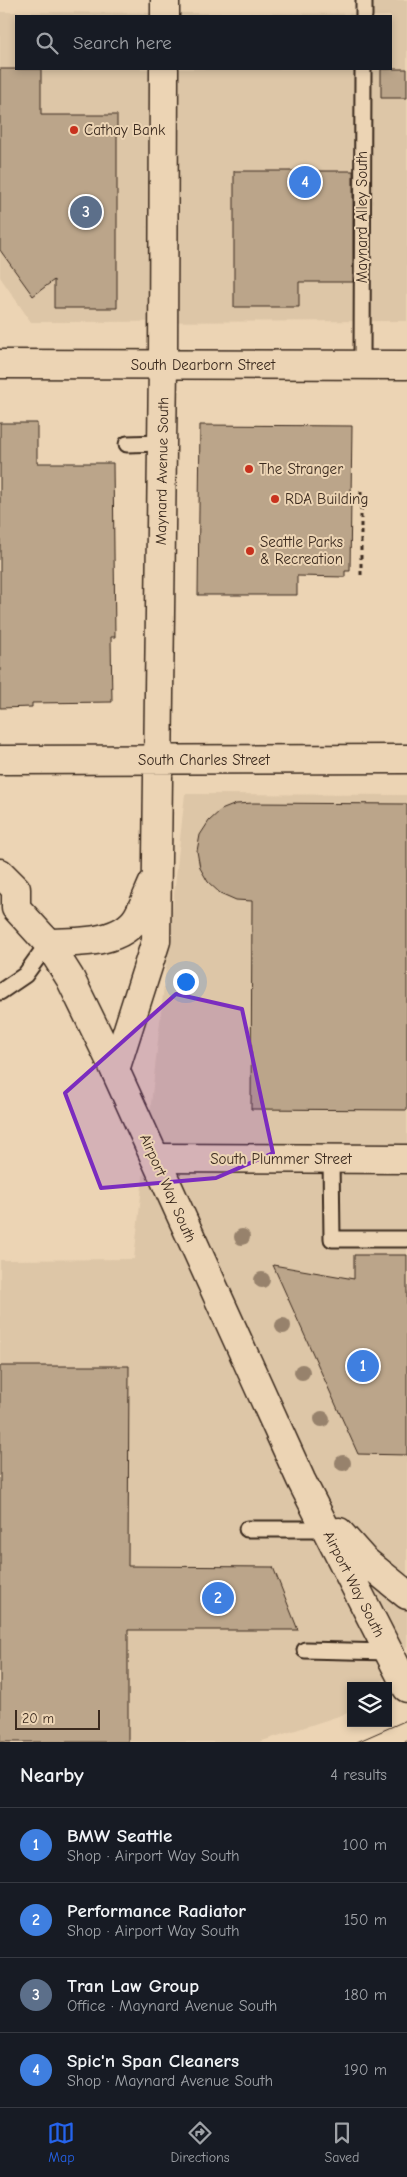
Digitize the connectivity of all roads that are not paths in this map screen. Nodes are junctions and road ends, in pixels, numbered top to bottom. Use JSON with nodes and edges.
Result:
{"nodes":[{"id":1,"x":165,"y":0,"type":"edge"},
{"id":2,"x":364,"y":0,"type":"edge"},
{"id":3,"x":165,"y":15,"type":"edge"},
{"id":4,"x":364,"y":15,"type":"edge"},
{"id":5,"x":164,"y":70,"type":"edge"},
{"id":6,"x":363,"y":70,"type":"edge"},
{"id":7,"x":0,"y":364,"type":"edge"},
{"id":8,"x":163,"y":364,"type":"junction"},
{"id":9,"x":362,"y":365,"type":"junction"},
{"id":10,"x":407,"y":365,"type":"edge"},
{"id":11,"x":162,"y":443,"type":"junction"},
{"id":12,"x":127,"y":444,"type":"dead end"},
{"id":13,"x":407,"y":759,"type":"edge"},
{"id":14,"x":0,"y":760,"type":"edge"},
{"id":15,"x":158,"y":761,"type":"junction"},
{"id":16,"x":158,"y":872,"type":"junction"},
{"id":17,"x":0,"y":874,"type":"edge"},
{"id":18,"x":8,"y":909,"type":"edge"},
{"id":19,"x":48,"y":943,"type":"junction"},
{"id":20,"x":0,"y":992,"type":"edge"},
{"id":21,"x":115,"y":1070,"type":"junction"},
{"id":22,"x":155,"y":1158,"type":"junction"},
{"id":23,"x":331,"y":1159,"type":"junction"},
{"id":24,"x":407,"y":1159,"type":"edge"},
{"id":25,"x":407,"y":1239,"type":"edge"},
{"id":26,"x":301,"y":1480,"type":"junction"},
{"id":27,"x":247,"y":1529,"type":"dead end"},
{"id":28,"x":326,"y":1529,"type":"junction"},
{"id":29,"x":407,"y":1595,"type":"edge"},
{"id":30,"x":305,"y":1650,"type":"dead end"},
{"id":31,"x":388,"y":1652,"type":"junction"},
{"id":32,"x":407,"y":1688,"type":"edge"}],
"edges":[{"from":1,"to":3,"type":"street"},
{"from":2,"to":4,"type":"lane"},
{"from":5,"to":8,"type":"street","name":"Maynard Avenue South"},
{"from":6,"to":9,"type":"lane","name":"Maynard Alley South"},
{"from":7,"to":8,"type":"street","name":"South Dearborn Street"},
{"from":8,"to":9,"type":"street","name":"South Dearborn Street"},
{"from":8,"to":11,"type":"street","name":"Maynard Avenue South"},
{"from":9,"to":10,"type":"street","name":"South Dearborn Street"},
{"from":11,"to":12,"type":"lane"},
{"from":11,"to":15,"type":"street","name":"Maynard Avenue South"},
{"from":13,"to":15,"type":"street","name":"South Charles Street"},
{"from":14,"to":15,"type":"street","name":"South Charles Street"},
{"from":15,"to":16,"type":"street","name":"Maynard Avenue South"},
{"from":16,"to":19,"type":"street","name":"Maynard Avenue South"},
{"from":16,"to":21,"type":"street","name":"Maynard Avenue South"},
{"from":17,"to":18,"type":"street","name":"Airport Way South"},
{"from":18,"to":19,"type":"street","name":"Airport Way South"},
{"from":19,"to":20,"type":"lane"},
{"from":19,"to":21,"type":"street","name":"Airport Way South"},
{"from":21,"to":22,"type":"street","name":"Airport Way South"},
{"from":22,"to":23,"type":"street","name":"South Plummer Street"},
{"from":22,"to":26,"type":"street","name":"Airport Way South"},
{"from":23,"to":24,"type":"street","name":"South Plummer Street"},
{"from":23,"to":25,"type":"lane"},
{"from":26,"to":28,"type":"street","name":"Airport Way South"},
{"from":26,"to":29,"type":"street","name":"Airport Way South"},
{"from":27,"to":28,"type":"lane"},
{"from":28,"to":31,"type":"street","name":"Airport Way South"},
{"from":30,"to":31,"type":"lane"},
{"from":31,"to":32,"type":"street","name":"Airport Way South"}]}
